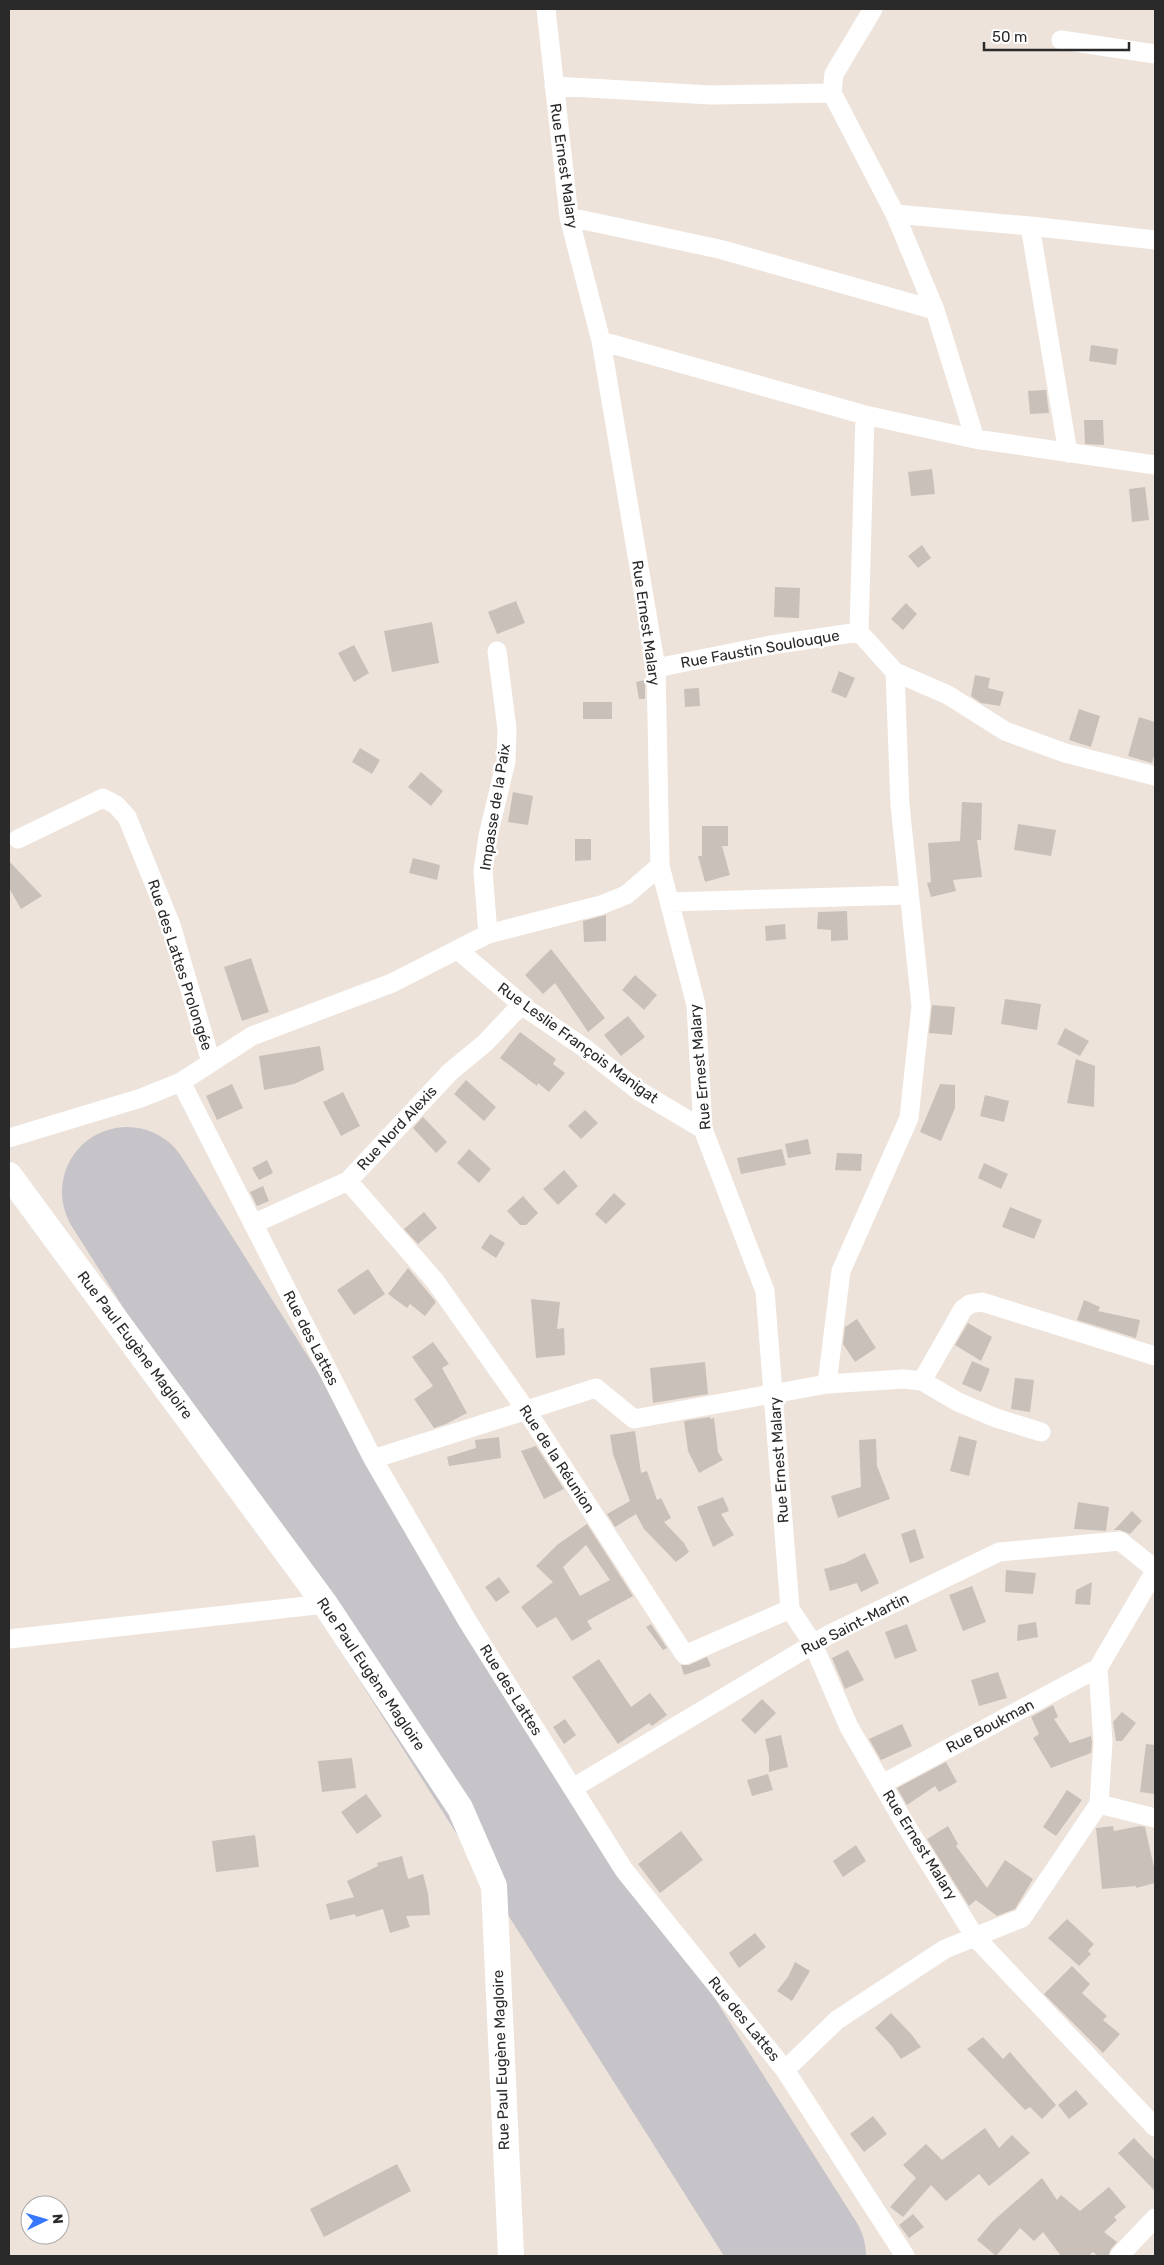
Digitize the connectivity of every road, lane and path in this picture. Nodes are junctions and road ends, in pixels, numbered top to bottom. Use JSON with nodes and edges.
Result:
{"nodes":[{"id":1,"x":546,"y":9,"type":"edge"},
{"id":2,"x":873,"y":9,"type":"edge"},
{"id":3,"x":1061,"y":40,"type":"dead end"},
{"id":4,"x":1155,"y":54,"type":"edge"},
{"id":5,"x":554,"y":86,"type":"junction"},
{"id":6,"x":832,"y":93,"type":"junction"},
{"id":7,"x":895,"y":214,"type":"junction"},
{"id":8,"x":569,"y":217,"type":"junction"},
{"id":9,"x":1030,"y":226,"type":"junction"},
{"id":10,"x":1154,"y":235,"type":"edge"},
{"id":11,"x":935,"y":310,"type":"junction"},
{"id":12,"x":601,"y":341,"type":"junction"},
{"id":13,"x":865,"y":415,"type":"junction"},
{"id":14,"x":975,"y":439,"type":"junction"},
{"id":15,"x":1068,"y":453,"type":"junction"},
{"id":16,"x":1155,"y":465,"type":"edge"},
{"id":17,"x":859,"y":632,"type":"junction"},
{"id":18,"x":497,"y":651,"type":"dead end"},
{"id":19,"x":656,"y":668,"type":"junction"},
{"id":20,"x":895,"y":672,"type":"junction"},
{"id":21,"x":1155,"y":776,"type":"edge"},
{"id":22,"x":18,"y":839,"type":"dead end"},
{"id":23,"x":660,"y":866,"type":"junction"},
{"id":24,"x":909,"y":895,"type":"junction"},
{"id":25,"x":669,"y":902,"type":"junction"},
{"id":26,"x":488,"y":934,"type":"junction"},
{"id":27,"x":458,"y":950,"type":"junction"},
{"id":28,"x":522,"y":1004,"type":"junction"},
{"id":29,"x":211,"y":1062,"type":"junction"},
{"id":30,"x":181,"y":1082,"type":"junction"},
{"id":31,"x":703,"y":1129,"type":"junction"},
{"id":32,"x":9,"y":1138,"type":"edge"},
{"id":33,"x":9,"y":1176,"type":"edge"},
{"id":34,"x":348,"y":1181,"type":"junction"},
{"id":35,"x":253,"y":1224,"type":"junction"},
{"id":36,"x":1155,"y":1356,"type":"edge"},
{"id":37,"x":922,"y":1381,"type":"junction"},
{"id":38,"x":827,"y":1384,"type":"junction"},
{"id":39,"x":773,"y":1393,"type":"junction"},
{"id":40,"x":526,"y":1410,"type":"junction"},
{"id":41,"x":1041,"y":1432,"type":"dead end"},
{"id":42,"x":373,"y":1460,"type":"junction"},
{"id":43,"x":1155,"y":1570,"type":"edge"},
{"id":44,"x":325,"y":1604,"type":"junction"},
{"id":45,"x":790,"y":1609,"type":"junction"},
{"id":46,"x":9,"y":1639,"type":"edge"},
{"id":47,"x":813,"y":1644,"type":"junction"},
{"id":48,"x":1098,"y":1668,"type":"junction"},
{"id":49,"x":882,"y":1784,"type":"junction"},
{"id":50,"x":572,"y":1788,"type":"junction"},
{"id":51,"x":1099,"y":1804,"type":"junction"},
{"id":52,"x":1155,"y":1818,"type":"edge"},
{"id":53,"x":975,"y":1937,"type":"junction"},
{"id":54,"x":785,"y":2070,"type":"junction"},
{"id":55,"x":1155,"y":2127,"type":"edge"},
{"id":56,"x":1155,"y":2218,"type":"edge"},
{"id":57,"x":511,"y":2256,"type":"edge"},
{"id":58,"x":905,"y":2256,"type":"edge"},
{"id":59,"x":1119,"y":2256,"type":"edge"}],
"edges":[{"from":1,"to":5,"type":"street","name":"Rue Ernest Malary"},
{"from":2,"to":6,"type":"street"},
{"from":3,"to":4,"type":"street"},
{"from":5,"to":6,"type":"street"},
{"from":5,"to":8,"type":"street","name":"Rue Ernest Malary"},
{"from":6,"to":7,"type":"street"},
{"from":7,"to":9,"type":"street"},
{"from":7,"to":11,"type":"street"},
{"from":8,"to":11,"type":"street"},
{"from":8,"to":12,"type":"street","name":"Rue Ernest Malary"},
{"from":9,"to":10,"type":"street"},
{"from":9,"to":15,"type":"street"},
{"from":11,"to":14,"type":"street"},
{"from":12,"to":13,"type":"street"},
{"from":12,"to":19,"type":"street","name":"Rue Ernest Malary"},
{"from":13,"to":14,"type":"street"},
{"from":13,"to":17,"type":"street"},
{"from":14,"to":15,"type":"street"},
{"from":15,"to":16,"type":"street"},
{"from":17,"to":19,"type":"street","name":"Rue Faustin Soulouque"},
{"from":17,"to":20,"type":"street","name":"Rue Faustin Soulouque"},
{"from":18,"to":26,"type":"street","name":"Impasse de la Paix"},
{"from":19,"to":23,"type":"street","name":"Rue Ernest Malary"},
{"from":20,"to":21,"type":"street","name":"Rue Faustin Soulouque"},
{"from":20,"to":24,"type":"street"},
{"from":22,"to":29,"type":"street","name":"Rue des Lattes Prolongée"},
{"from":23,"to":25,"type":"street","name":"Rue Ernest Malary"},
{"from":23,"to":26,"type":"street"},
{"from":24,"to":25,"type":"street"},
{"from":24,"to":38,"type":"street"},
{"from":25,"to":31,"type":"street","name":"Rue Ernest Malary"},
{"from":26,"to":27,"type":"street"},
{"from":27,"to":28,"type":"street","name":"Rue Leslie François Manigat"},
{"from":27,"to":29,"type":"street"},
{"from":28,"to":31,"type":"street","name":"Rue Leslie François Manigat"},
{"from":28,"to":34,"type":"street","name":"Rue Nord Alexis"},
{"from":29,"to":30,"type":"street"},
{"from":30,"to":32,"type":"street"},
{"from":30,"to":35,"type":"street","name":"Rue des Lattes"},
{"from":31,"to":39,"type":"street","name":"Rue Ernest Malary"},
{"from":33,"to":44,"type":"main road","name":"Rue Paul Eugène Magloire"},
{"from":34,"to":35,"type":"street","name":"Rue Nord Alexis"},
{"from":34,"to":40,"type":"street","name":"Rue de la Réunion"},
{"from":35,"to":42,"type":"street","name":"Rue des Lattes"},
{"from":36,"to":37,"type":"street"},
{"from":37,"to":38,"type":"street"},
{"from":37,"to":41,"type":"street"},
{"from":38,"to":39,"type":"street"},
{"from":39,"to":40,"type":"street"},
{"from":39,"to":45,"type":"street","name":"Rue Ernest Malary"},
{"from":40,"to":42,"type":"street"},
{"from":40,"to":45,"type":"street","name":"Rue de la Réunion"},
{"from":42,"to":50,"type":"street","name":"Rue des Lattes"},
{"from":43,"to":47,"type":"street","name":"Rue Saint-Martin"},
{"from":43,"to":48,"type":"street"},
{"from":44,"to":46,"type":"street"},
{"from":44,"to":57,"type":"main road","name":"Rue Paul Eugène Magloire"},
{"from":45,"to":47,"type":"street","name":"Rue Ernest Malary"},
{"from":47,"to":49,"type":"street","name":"Rue Ernest Malary"},
{"from":47,"to":50,"type":"street","name":"Rue Saint-Martin"},
{"from":48,"to":49,"type":"street","name":"Rue Boukman"},
{"from":48,"to":51,"type":"street"},
{"from":49,"to":53,"type":"street","name":"Rue Ernest Malary"},
{"from":50,"to":54,"type":"street","name":"Rue des Lattes"},
{"from":51,"to":52,"type":"street"},
{"from":51,"to":53,"type":"street"},
{"from":53,"to":54,"type":"street"},
{"from":53,"to":55,"type":"street","name":"Rue Ernest Malary"},
{"from":54,"to":58,"type":"street","name":"Rue des Lattes"},
{"from":56,"to":59,"type":"street"}]}
